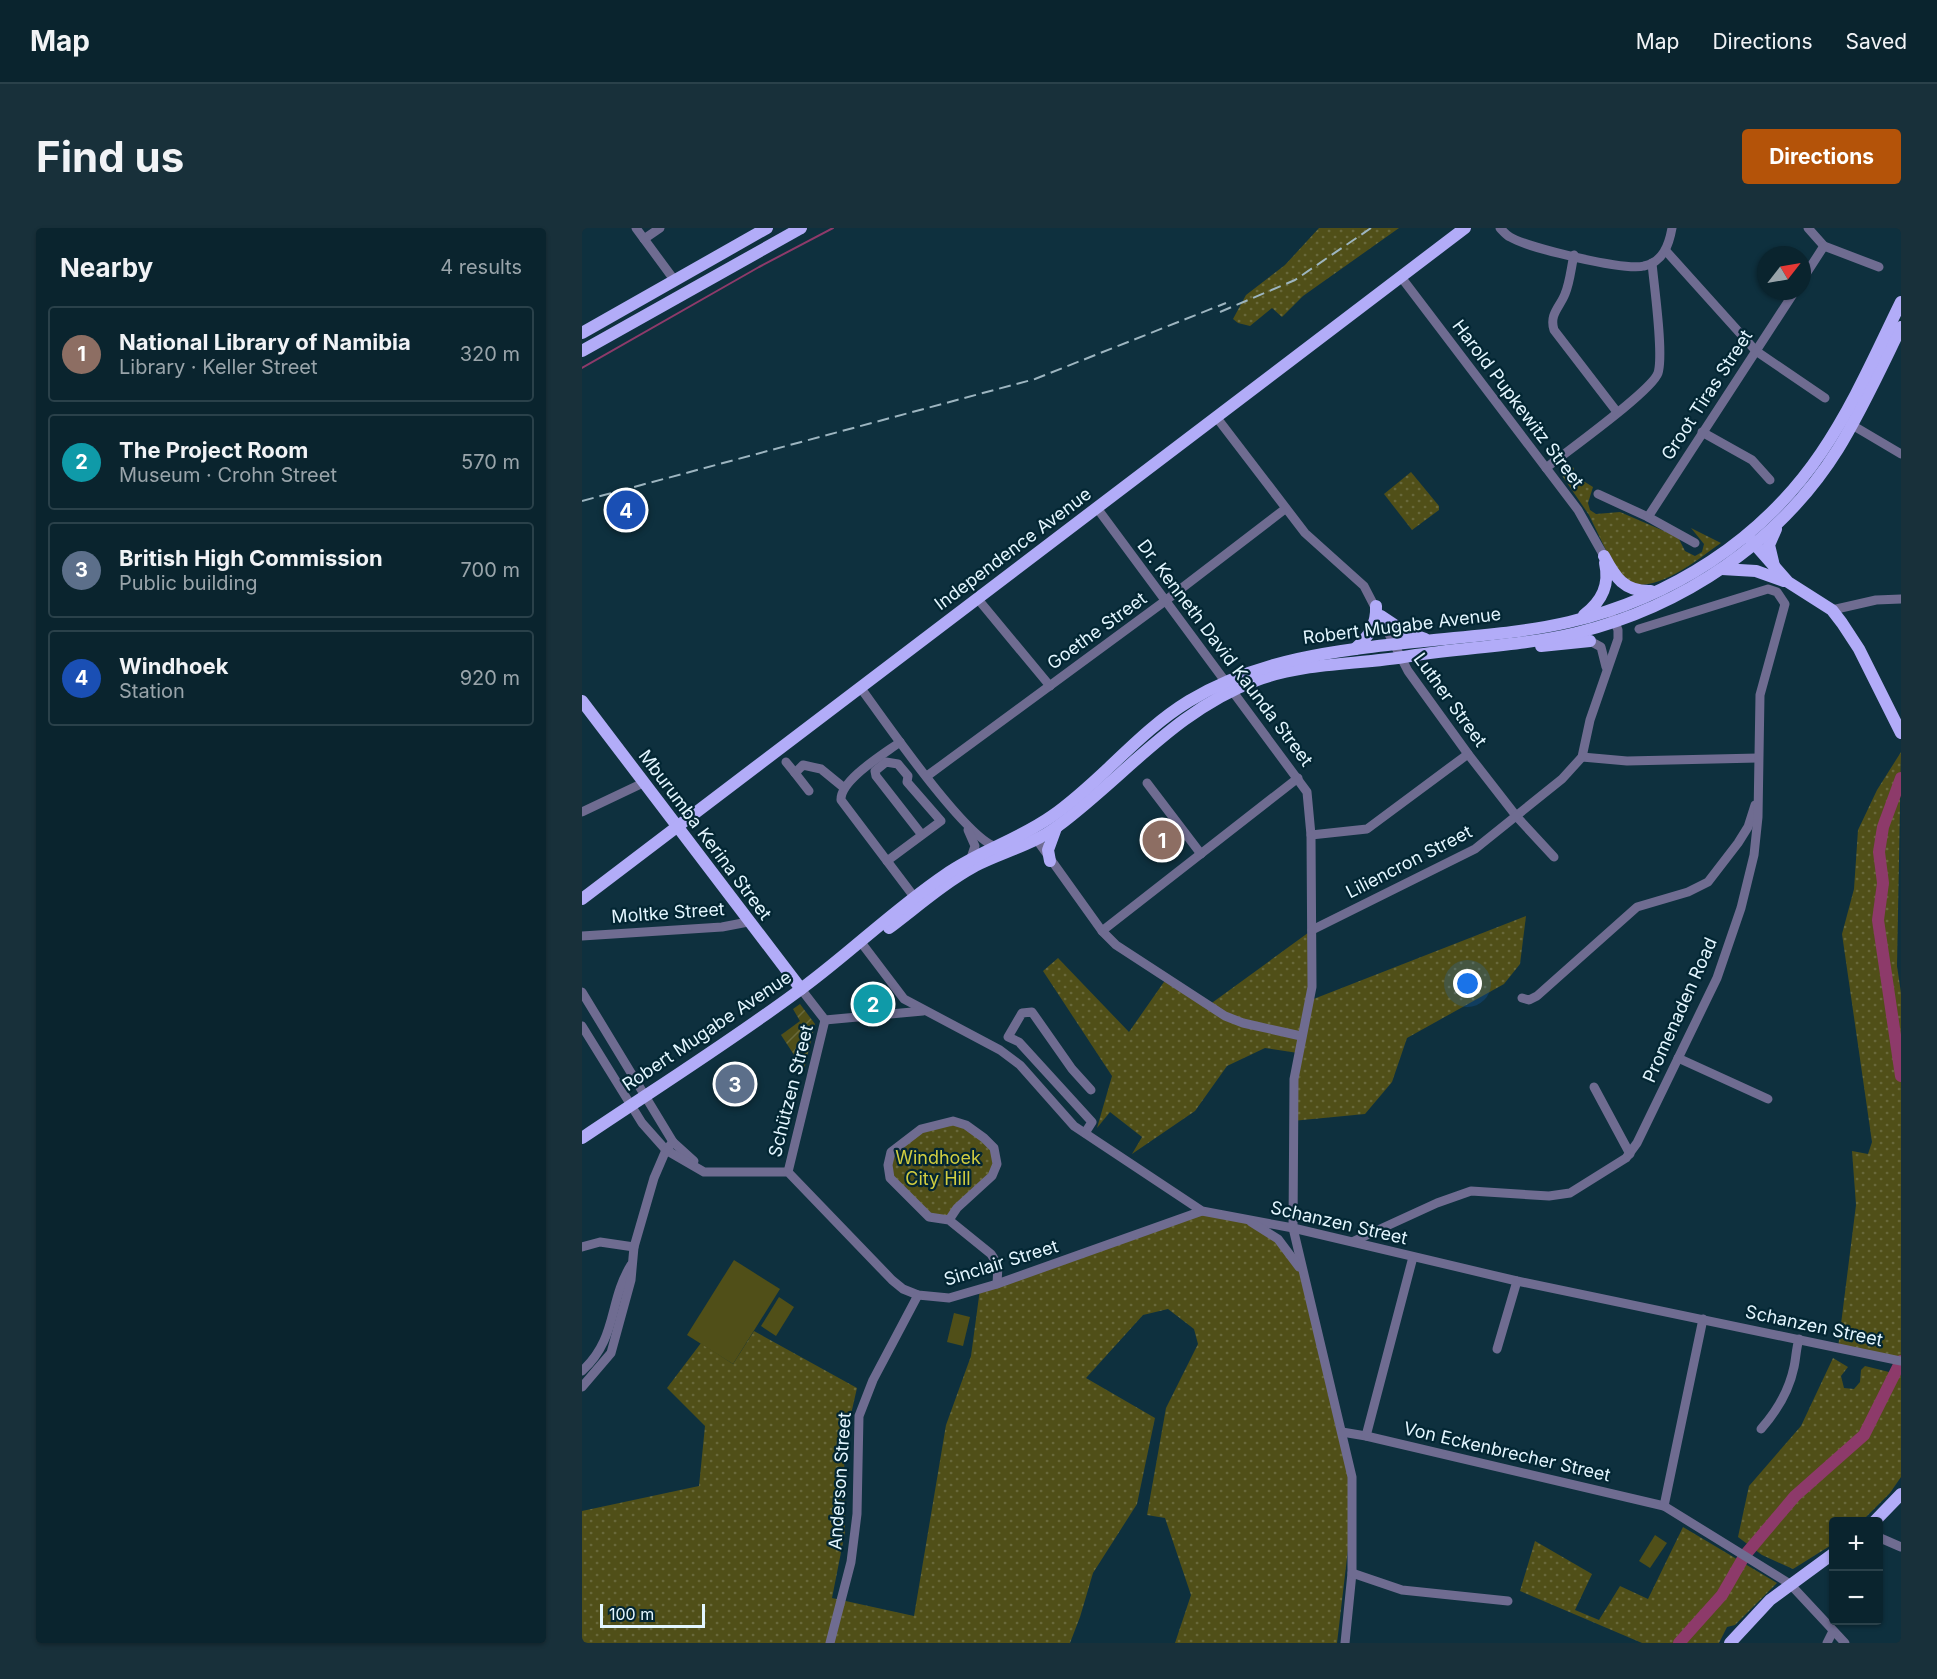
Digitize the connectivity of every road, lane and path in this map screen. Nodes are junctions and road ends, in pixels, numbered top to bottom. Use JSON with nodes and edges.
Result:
{"nodes":[{"id":1,"x":660,"y":228,"type":"edge"},
{"id":2,"x":767,"y":228,"type":"edge"},
{"id":3,"x":801,"y":228,"type":"edge"},
{"id":4,"x":1466,"y":228,"type":"edge"},
{"id":5,"x":1500,"y":228,"type":"edge"},
{"id":6,"x":1672,"y":228,"type":"edge"},
{"id":7,"x":1808,"y":228,"type":"edge"},
{"id":8,"x":642,"y":232,"type":"edge"},
{"id":9,"x":1824,"y":246,"type":"junction"},
{"id":10,"x":1666,"y":251,"type":"junction"},
{"id":11,"x":1574,"y":255,"type":"junction"},
{"id":12,"x":1652,"y":263,"type":"junction"},
{"id":13,"x":1811,"y":266,"type":"edge"},
{"id":14,"x":1879,"y":267,"type":"dead end"},
{"id":15,"x":1401,"y":277,"type":"junction"},
{"id":16,"x":675,"y":281,"type":"junction"},
{"id":17,"x":1789,"y":300,"type":"edge"},
{"id":18,"x":1901,"y":302,"type":"edge"},
{"id":19,"x":1901,"y":327,"type":"edge"},
{"id":20,"x":584,"y":328,"type":"edge"},
{"id":21,"x":582,"y":351,"type":"edge"},
{"id":22,"x":1756,"y":351,"type":"junction"},
{"id":23,"x":1825,"y":398,"type":"dead end"},
{"id":24,"x":1617,"y":412,"type":"junction"},
{"id":25,"x":1217,"y":418,"type":"junction"},
{"id":26,"x":1847,"y":422,"type":"junction"},
{"id":27,"x":1702,"y":432,"type":"junction"},
{"id":28,"x":1901,"y":454,"type":"edge"},
{"id":29,"x":1546,"y":468,"type":"junction"},
{"id":30,"x":1770,"y":480,"type":"dead end"},
{"id":31,"x":1598,"y":494,"type":"dead end"},
{"id":32,"x":1793,"y":506,"type":"junction"},
{"id":33,"x":1097,"y":508,"type":"junction"},
{"id":34,"x":1285,"y":509,"type":"junction"},
{"id":35,"x":1648,"y":517,"type":"junction"},
{"id":36,"x":1751,"y":540,"type":"junction"},
{"id":37,"x":1695,"y":543,"type":"dead end"},
{"id":38,"x":1604,"y":556,"type":"junction"},
{"id":39,"x":1722,"y":569,"type":"junction"},
{"id":40,"x":1777,"y":572,"type":"junction"},
{"id":41,"x":1788,"y":582,"type":"junction"},
{"id":42,"x":1661,"y":590,"type":"junction"},
{"id":43,"x":977,"y":598,"type":"junction"},
{"id":44,"x":1901,"y":599,"type":"edge"},
{"id":45,"x":1165,"y":601,"type":"junction"},
{"id":46,"x":1832,"y":610,"type":"junction"},
{"id":47,"x":1378,"y":611,"type":"junction"},
{"id":48,"x":1580,"y":619,"type":"junction"},
{"id":49,"x":1614,"y":620,"type":"junction"},
{"id":50,"x":1639,"y":629,"type":"dead end"},
{"id":51,"x":1429,"y":640,"type":"junction"},
{"id":52,"x":1590,"y":641,"type":"junction"},
{"id":53,"x":1393,"y":644,"type":"junction"},
{"id":54,"x":1355,"y":649,"type":"junction"},
{"id":55,"x":1452,"y":649,"type":"junction"},
{"id":56,"x":1399,"y":658,"type":"junction"},
{"id":57,"x":1606,"y":669,"type":"junction"},
{"id":58,"x":1229,"y":685,"type":"junction"},
{"id":59,"x":1050,"y":686,"type":"junction"},
{"id":60,"x":860,"y":687,"type":"junction"},
{"id":61,"x":582,"y":701,"type":"edge"},
{"id":62,"x":1901,"y":733,"type":"edge"},
{"id":63,"x":900,"y":742,"type":"junction"},
{"id":64,"x":1468,"y":754,"type":"junction"},
{"id":65,"x":1582,"y":757,"type":"junction"},
{"id":66,"x":1758,"y":758,"type":"junction"},
{"id":67,"x":786,"y":762,"type":"dead end"},
{"id":68,"x":795,"y":773,"type":"junction"},
{"id":69,"x":927,"y":776,"type":"junction"},
{"id":70,"x":1298,"y":778,"type":"junction"},
{"id":71,"x":643,"y":783,"type":"junction"},
{"id":72,"x":1147,"y":783,"type":"dead end"},
{"id":73,"x":842,"y":790,"type":"junction"},
{"id":74,"x":809,"y":791,"type":"dead end"},
{"id":75,"x":1759,"y":794,"type":"junction"},
{"id":76,"x":582,"y":812,"type":"edge"},
{"id":77,"x":1517,"y":817,"type":"junction"},
{"id":78,"x":963,"y":820,"type":"junction"},
{"id":79,"x":677,"y":826,"type":"junction"},
{"id":80,"x":1056,"y":828,"type":"junction"},
{"id":81,"x":922,"y":835,"type":"junction"},
{"id":82,"x":1311,"y":835,"type":"junction"},
{"id":83,"x":1019,"y":836,"type":"junction"},
{"id":84,"x":1037,"y":839,"type":"junction"},
{"id":85,"x":997,"y":847,"type":"junction"},
{"id":86,"x":1015,"y":850,"type":"junction"},
{"id":87,"x":1201,"y":854,"type":"junction"},
{"id":88,"x":1554,"y":857,"type":"dead end"},
{"id":89,"x":971,"y":858,"type":"junction"},
{"id":90,"x":1049,"y":858,"type":"junction"},
{"id":91,"x":887,"y":861,"type":"junction"},
{"id":92,"x":582,"y":898,"type":"edge"},
{"id":93,"x":917,"y":901,"type":"junction"},
{"id":94,"x":748,"y":922,"type":"junction"},
{"id":95,"x":1312,"y":930,"type":"junction"},
{"id":96,"x":1102,"y":932,"type":"junction"},
{"id":97,"x":584,"y":937,"type":"edge"},
{"id":98,"x":862,"y":944,"type":"junction"},
{"id":99,"x":801,"y":989,"type":"junction"},
{"id":100,"x":582,"y":992,"type":"edge"},
{"id":101,"x":1522,"y":998,"type":"dead end"},
{"id":102,"x":923,"y":1011,"type":"junction"},
{"id":103,"x":825,"y":1020,"type":"junction"},
{"id":104,"x":582,"y":1026,"type":"edge"},
{"id":105,"x":606,"y":1032,"type":"junction"},
{"id":106,"x":1008,"y":1036,"type":"junction"},
{"id":107,"x":1301,"y":1036,"type":"junction"},
{"id":108,"x":590,"y":1039,"type":"junction"},
{"id":109,"x":1000,"y":1050,"type":"junction"},
{"id":110,"x":1678,"y":1058,"type":"junction"},
{"id":111,"x":1594,"y":1087,"type":"dead end"},
{"id":112,"x":1091,"y":1090,"type":"dead end"},
{"id":113,"x":646,"y":1095,"type":"junction"},
{"id":114,"x":1768,"y":1099,"type":"dead end"},
{"id":115,"x":630,"y":1106,"type":"junction"},
{"id":116,"x":1085,"y":1133,"type":"junction"},
{"id":117,"x":582,"y":1138,"type":"edge"},
{"id":118,"x":670,"y":1146,"type":"junction"},
{"id":119,"x":1630,"y":1154,"type":"junction"},
{"id":120,"x":788,"y":1172,"type":"junction"},
{"id":121,"x":1202,"y":1212,"type":"junction"},
{"id":122,"x":1237,"y":1216,"type":"junction"},
{"id":123,"x":949,"y":1220,"type":"junction"},
{"id":124,"x":1394,"y":1225,"type":"junction"},
{"id":125,"x":1293,"y":1228,"type":"junction"},
{"id":126,"x":1353,"y":1241,"type":"junction"},
{"id":127,"x":582,"y":1247,"type":"edge"},
{"id":128,"x":634,"y":1247,"type":"junction"},
{"id":129,"x":1377,"y":1247,"type":"junction"},
{"id":130,"x":1413,"y":1257,"type":"junction"},
{"id":131,"x":631,"y":1264,"type":"junction"},
{"id":132,"x":1303,"y":1274,"type":"junction"},
{"id":133,"x":1516,"y":1281,"type":"junction"},
{"id":134,"x":997,"y":1284,"type":"junction"},
{"id":135,"x":918,"y":1295,"type":"junction"},
{"id":136,"x":1703,"y":1320,"type":"junction"},
{"id":137,"x":1799,"y":1340,"type":"junction"},
{"id":138,"x":1497,"y":1349,"type":"dead end"},
{"id":139,"x":1901,"y":1361,"type":"edge"},
{"id":140,"x":582,"y":1371,"type":"edge"},
{"id":141,"x":582,"y":1387,"type":"edge"},
{"id":142,"x":1761,"y":1429,"type":"dead end"},
{"id":143,"x":1342,"y":1432,"type":"junction"},
{"id":144,"x":1366,"y":1436,"type":"junction"},
{"id":145,"x":1901,"y":1494,"type":"edge"},
{"id":146,"x":1664,"y":1506,"type":"junction"},
{"id":147,"x":1878,"y":1517,"type":"edge"},
{"id":148,"x":1883,"y":1539,"type":"edge"},
{"id":149,"x":1901,"y":1547,"type":"edge"},
{"id":150,"x":1829,"y":1556,"type":"edge"},
{"id":151,"x":1352,"y":1573,"type":"junction"},
{"id":152,"x":1790,"y":1584,"type":"junction"},
{"id":153,"x":1508,"y":1601,"type":"dead end"},
{"id":154,"x":1833,"y":1631,"type":"junction"},
{"id":155,"x":830,"y":1643,"type":"edge"},
{"id":156,"x":1345,"y":1643,"type":"edge"},
{"id":157,"x":1730,"y":1643,"type":"edge"},
{"id":158,"x":1827,"y":1643,"type":"edge"},
{"id":159,"x":1845,"y":1643,"type":"edge"}],
"edges":[{"from":1,"to":8,"type":"street"},
{"from":2,"to":16,"type":"main road"},
{"from":3,"to":21,"type":"main road"},
{"from":4,"to":15,"type":"main road","name":"Independence Avenue"},
{"from":5,"to":11,"type":"street"},
{"from":6,"to":10,"type":"street"},
{"from":7,"to":9,"type":"street"},
{"from":8,"to":16,"type":"street"},
{"from":9,"to":13,"type":"street"},
{"from":9,"to":14,"type":"street"},
{"from":10,"to":12,"type":"street"},
{"from":10,"to":22,"type":"street"},
{"from":11,"to":12,"type":"street"},
{"from":11,"to":24,"type":"street"},
{"from":12,"to":24,"type":"street"},
{"from":15,"to":25,"type":"main road","name":"Independence Avenue"},
{"from":15,"to":29,"type":"street","name":"Harold Pupkewitz Street"},
{"from":16,"to":20,"type":"main road"},
{"from":17,"to":22,"type":"street","name":"Groot Tiras Street"},
{"from":18,"to":26,"type":"main road","name":"Robert Mugabe Avenue"},
{"from":19,"to":26,"type":"main road","name":"Robert Mugabe Avenue"},
{"from":22,"to":23,"type":"street"},
{"from":22,"to":27,"type":"street","name":"Groot Tiras Street"},
{"from":24,"to":29,"type":"street"},
{"from":25,"to":33,"type":"main road","name":"Independence Avenue"},
{"from":25,"to":34,"type":"street","name":"Luther Street"},
{"from":26,"to":28,"type":"street"},
{"from":26,"to":32,"type":"main road","name":"Robert Mugabe Avenue"},
{"from":26,"to":36,"type":"main road","name":"Robert Mugabe Avenue"},
{"from":27,"to":30,"type":"street"},
{"from":27,"to":35,"type":"street","name":"Groot Tiras Street"},
{"from":29,"to":38,"type":"street","name":"Harold Pupkewitz Street"},
{"from":31,"to":35,"type":"street"},
{"from":32,"to":36,"type":"main road","name":"Robert Mugabe Avenue"},
{"from":32,"to":40,"type":"main road"},
{"from":33,"to":43,"type":"main road","name":"Independence Avenue"},
{"from":33,"to":45,"type":"street","name":"Dr. Kenneth David Kaunda Street"},
{"from":34,"to":45,"type":"street","name":"Goethe Street"},
{"from":34,"to":47,"type":"street","name":"Luther Street"},
{"from":35,"to":37,"type":"street"},
{"from":36,"to":39,"type":"main road","name":"Robert Mugabe Avenue"},
{"from":36,"to":40,"type":"main road"},
{"from":36,"to":42,"type":"main road","name":"Robert Mugabe Avenue"},
{"from":38,"to":42,"type":"main road"},
{"from":38,"to":48,"type":"main road"},
{"from":39,"to":41,"type":"main road"},
{"from":39,"to":49,"type":"main road","name":"Robert Mugabe Avenue"},
{"from":40,"to":41,"type":"main road"},
{"from":41,"to":46,"type":"main road"},
{"from":42,"to":49,"type":"main road","name":"Robert Mugabe Avenue"},
{"from":43,"to":59,"type":"street"},
{"from":43,"to":60,"type":"main road","name":"Independence Avenue"},
{"from":44,"to":46,"type":"street"},
{"from":45,"to":58,"type":"street","name":"Dr. Kenneth David Kaunda Street"},
{"from":45,"to":59,"type":"street","name":"Goethe Street"},
{"from":46,"to":62,"type":"main road"},
{"from":47,"to":51,"type":"main road"},
{"from":47,"to":53,"type":"street","name":"Luther Street"},
{"from":47,"to":54,"type":"main road"},
{"from":48,"to":49,"type":"main road","name":"Robert Mugabe Avenue"},
{"from":48,"to":51,"type":"main road","name":"Robert Mugabe Avenue"},
{"from":49,"to":52,"type":"street"},
{"from":49,"to":55,"type":"main road","name":"Robert Mugabe Avenue"},
{"from":49,"to":57,"type":"street","name":"Liliencron Street"},
{"from":50,"to":66,"type":"street","name":"Promenaden Road"},
{"from":51,"to":53,"type":"main road","name":"Robert Mugabe Avenue"},
{"from":52,"to":55,"type":"main road"},
{"from":52,"to":57,"type":"street"},
{"from":53,"to":54,"type":"main road","name":"Robert Mugabe Avenue"},
{"from":53,"to":56,"type":"street","name":"Luther Street"},
{"from":54,"to":58,"type":"main road","name":"Robert Mugabe Avenue"},
{"from":55,"to":56,"type":"main road","name":"Robert Mugabe Avenue"},
{"from":56,"to":58,"type":"main road","name":"Robert Mugabe Avenue"},
{"from":56,"to":64,"type":"street","name":"Luther Street"},
{"from":57,"to":65,"type":"street","name":"Liliencron Street"},
{"from":58,"to":70,"type":"street","name":"Dr. Kenneth David Kaunda Street"},
{"from":58,"to":80,"type":"main road","name":"Robert Mugabe Avenue"},
{"from":58,"to":83,"type":"main road","name":"Robert Mugabe Avenue"},
{"from":59,"to":69,"type":"street","name":"Goethe Street"},
{"from":60,"to":63,"type":"street"},
{"from":60,"to":79,"type":"main road","name":"Independence Avenue"},
{"from":61,"to":71,"type":"main road","name":"Mburumba Kerina Street"},
{"from":63,"to":69,"type":"street"},
{"from":63,"to":73,"type":"street"},
{"from":64,"to":77,"type":"street","name":"Luther Street"},
{"from":64,"to":82,"type":"street"},
{"from":65,"to":66,"type":"street"},
{"from":65,"to":77,"type":"street","name":"Liliencron Street"},
{"from":66,"to":75,"type":"street","name":"Promenaden Road"},
{"from":67,"to":68,"type":"street"},
{"from":68,"to":73,"type":"street"},
{"from":68,"to":74,"type":"street"},
{"from":69,"to":78,"type":"street"},
{"from":70,"to":82,"type":"street","name":"Dr. Kenneth David Kaunda Street"},
{"from":70,"to":87,"type":"street"},
{"from":71,"to":76,"type":"street"},
{"from":71,"to":79,"type":"main road","name":"Mburumba Kerina Street"},
{"from":72,"to":87,"type":"street"},
{"from":73,"to":91,"type":"street"},
{"from":75,"to":101,"type":"street"},
{"from":75,"to":110,"type":"street","name":"Promenaden Road"},
{"from":77,"to":88,"type":"street","name":"Luther Street"},
{"from":77,"to":95,"type":"street","name":"Liliencron Street"},
{"from":78,"to":85,"type":"street"},
{"from":78,"to":89,"type":"street"},
{"from":79,"to":92,"type":"main road","name":"Independence Avenue"},
{"from":79,"to":94,"type":"main road","name":"Mburumba Kerina Street"},
{"from":80,"to":84,"type":"main road","name":"Robert Mugabe Avenue"},
{"from":80,"to":90,"type":"main road"},
{"from":81,"to":81,"type":"street"},
{"from":81,"to":91,"type":"street"},
{"from":82,"to":95,"type":"street","name":"Dr. Kenneth David Kaunda Street"},
{"from":83,"to":84,"type":"street"},
{"from":83,"to":85,"type":"main road","name":"Robert Mugabe Avenue"},
{"from":84,"to":86,"type":"main road","name":"Robert Mugabe Avenue"},
{"from":84,"to":90,"type":"street"},
{"from":85,"to":89,"type":"main road","name":"Robert Mugabe Avenue"},
{"from":86,"to":90,"type":"main road"},
{"from":86,"to":93,"type":"main road","name":"Robert Mugabe Avenue"},
{"from":87,"to":96,"type":"street"},
{"from":89,"to":93,"type":"main road","name":"Robert Mugabe Avenue"},
{"from":90,"to":96,"type":"street"},
{"from":91,"to":93,"type":"street"},
{"from":93,"to":98,"type":"main road","name":"Robert Mugabe Avenue"},
{"from":94,"to":97,"type":"street","name":"Moltke Street"},
{"from":94,"to":99,"type":"main road","name":"Mburumba Kerina Street"},
{"from":95,"to":107,"type":"street","name":"Dr. Kenneth David Kaunda Street"},
{"from":96,"to":107,"type":"street"},
{"from":98,"to":99,"type":"main road","name":"Robert Mugabe Avenue"},
{"from":98,"to":102,"type":"street","name":"Schanzen Street"},
{"from":99,"to":103,"type":"street","name":"Schützen Street"},
{"from":99,"to":113,"type":"main road","name":"Robert Mugabe Avenue"},
{"from":100,"to":105,"type":"street"},
{"from":102,"to":103,"type":"street"},
{"from":102,"to":109,"type":"street","name":"Schanzen Street"},
{"from":103,"to":120,"type":"street","name":"Schützen Street"},
{"from":104,"to":108,"type":"street"},
{"from":105,"to":108,"type":"street"},
{"from":105,"to":113,"type":"street"},
{"from":106,"to":109,"type":"street"},
{"from":106,"to":112,"type":"street"},
{"from":106,"to":116,"type":"street"},
{"from":107,"to":125,"type":"street","name":"Dr. Kenneth David Kaunda Street"},
{"from":108,"to":115,"type":"street"},
{"from":109,"to":116,"type":"street","name":"Schanzen Street"},
{"from":110,"to":114,"type":"street"},
{"from":110,"to":119,"type":"street","name":"Promenaden Road"},
{"from":111,"to":119,"type":"street"},
{"from":113,"to":115,"type":"main road","name":"Robert Mugabe Avenue"},
{"from":113,"to":118,"type":"street"},
{"from":115,"to":117,"type":"main road","name":"Robert Mugabe Avenue"},
{"from":115,"to":118,"type":"street"},
{"from":116,"to":121,"type":"street","name":"Schanzen Street"},
{"from":118,"to":120,"type":"street"},
{"from":118,"to":128,"type":"street"},
{"from":119,"to":124,"type":"street"},
{"from":120,"to":135,"type":"street","name":"Sinclair Street"},
{"from":121,"to":122,"type":"street","name":"Schanzen Street"},
{"from":121,"to":134,"type":"street","name":"Sinclair Street"},
{"from":122,"to":125,"type":"street","name":"Schanzen Street"},
{"from":122,"to":132,"type":"street"},
{"from":123,"to":123,"type":"street"},
{"from":123,"to":134,"type":"street"},
{"from":124,"to":126,"type":"street"},
{"from":124,"to":129,"type":"street"},
{"from":125,"to":126,"type":"street","name":"Schanzen Street"},
{"from":125,"to":132,"type":"street","name":"Dr. Kenneth David Kaunda Street"},
{"from":126,"to":129,"type":"street","name":"Schanzen Street"},
{"from":127,"to":128,"type":"street"},
{"from":128,"to":131,"type":"street"},
{"from":129,"to":130,"type":"street","name":"Schanzen Street"},
{"from":130,"to":133,"type":"street","name":"Schanzen Street"},
{"from":130,"to":144,"type":"street"},
{"from":131,"to":140,"type":"street"},
{"from":131,"to":141,"type":"street"},
{"from":132,"to":143,"type":"street","name":"Dr. Kenneth David Kaunda Street"},
{"from":133,"to":136,"type":"street","name":"Schanzen Street"},
{"from":133,"to":138,"type":"street"},
{"from":134,"to":135,"type":"street","name":"Sinclair Street"},
{"from":135,"to":155,"type":"street","name":"Anderson Street"},
{"from":136,"to":137,"type":"street","name":"Schanzen Street"},
{"from":136,"to":146,"type":"street"},
{"from":137,"to":139,"type":"street","name":"Schanzen Street"},
{"from":137,"to":142,"type":"street"},
{"from":143,"to":144,"type":"street","name":"Von Eckenbrecher Street"},
{"from":143,"to":151,"type":"street","name":"Dr. Kenneth David Kaunda Street"},
{"from":144,"to":146,"type":"street","name":"Von Eckenbrecher Street"},
{"from":145,"to":147,"type":"main road"},
{"from":146,"to":152,"type":"street","name":"Von Eckenbrecher Street"},
{"from":148,"to":149,"type":"street"},
{"from":150,"to":152,"type":"main road"},
{"from":151,"to":153,"type":"street"},
{"from":151,"to":156,"type":"street","name":"Dr. Kenneth David Kaunda Street"},
{"from":152,"to":154,"type":"street"},
{"from":152,"to":157,"type":"main road"},
{"from":154,"to":158,"type":"street"},
{"from":154,"to":159,"type":"street"}]}
